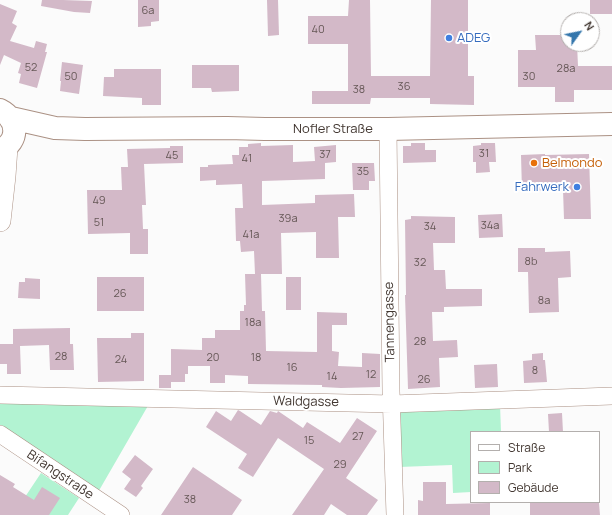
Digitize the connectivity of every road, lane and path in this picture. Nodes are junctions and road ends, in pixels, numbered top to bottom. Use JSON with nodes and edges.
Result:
{"nodes":[{"id":1,"x":5,"y":114,"type":"edge"},
{"id":2,"x":612,"y":124,"type":"edge"},
{"id":3,"x":55,"y":128,"type":"junction"},
{"id":4,"x":388,"y":128,"type":"junction"},
{"id":5,"x":6,"y":146,"type":"edge"},
{"id":6,"x":1,"y":195,"type":"edge"},
{"id":7,"x":0,"y":221,"type":"edge"},
{"id":8,"x":0,"y":395,"type":"edge"},
{"id":9,"x":612,"y":396,"type":"edge"},
{"id":10,"x":392,"y":404,"type":"junction"},
{"id":11,"x":0,"y":434,"type":"edge"},
{"id":12,"x":121,"y":515,"type":"edge"},
{"id":13,"x":395,"y":515,"type":"edge"}],
"edges":[{"from":1,"to":3,"type":"main road","name":"Nofler Straße"},
{"from":1,"to":5,"type":"main road","name":"Nofler Straße"},
{"from":2,"to":4,"type":"main road","name":"Nofler Straße"},
{"from":3,"to":4,"type":"main road","name":"Nofler Straße"},
{"from":3,"to":5,"type":"main road","name":"Nofler Straße"},
{"from":4,"to":10,"type":"street","name":"Tannengasse"},
{"from":5,"to":6,"type":"street"},
{"from":6,"to":7,"type":"street"},
{"from":8,"to":10,"type":"street","name":"Waldgasse"},
{"from":9,"to":10,"type":"street","name":"Waldgasse"},
{"from":10,"to":13,"type":"street","name":"Tannengasse"},
{"from":11,"to":12,"type":"street","name":"Bifangstraße"}]}
